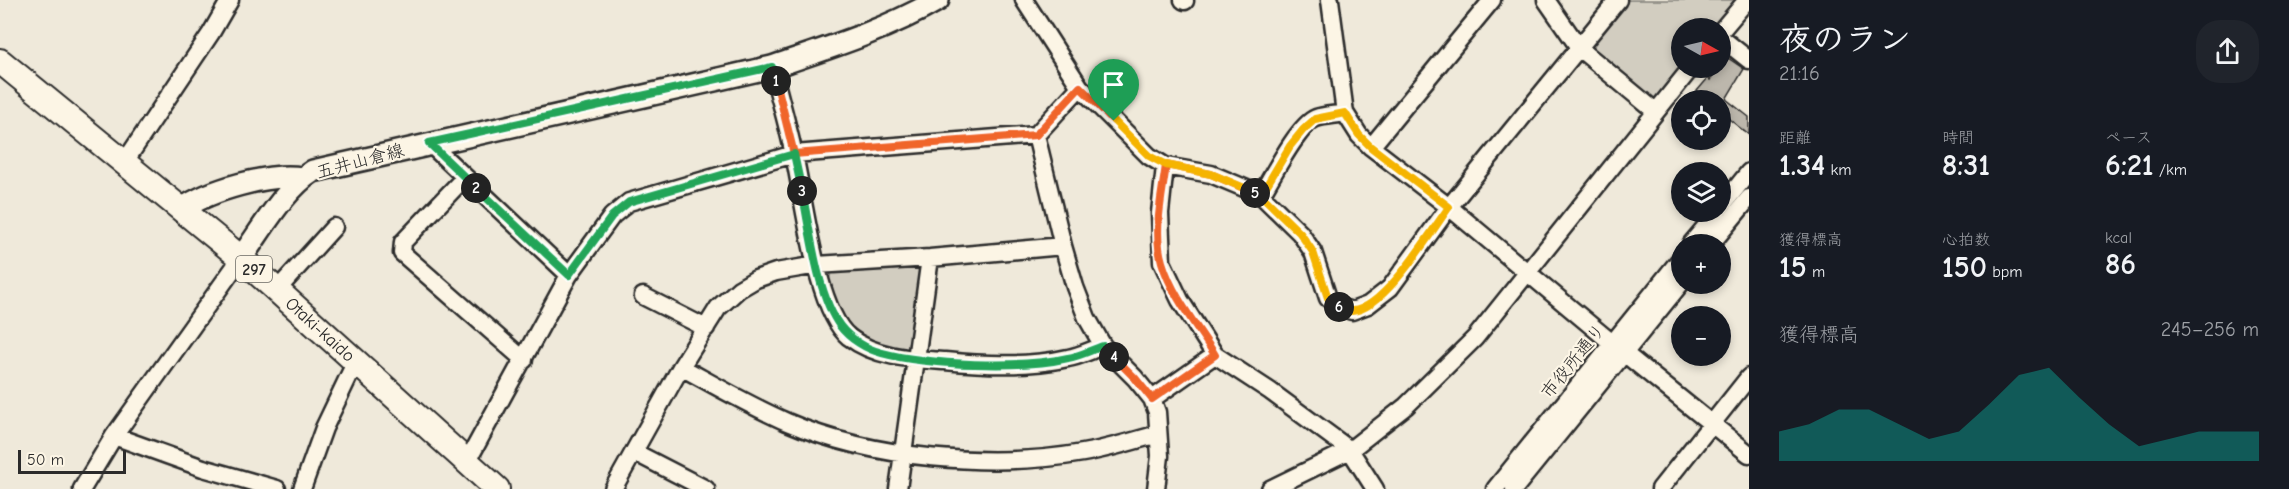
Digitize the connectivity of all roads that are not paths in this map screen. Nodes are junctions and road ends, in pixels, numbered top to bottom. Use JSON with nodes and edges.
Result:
{"nodes":[{"id":1,"x":230,"y":0,"type":"edge"},
{"id":2,"x":938,"y":0,"type":"edge"},
{"id":3,"x":1024,"y":0,"type":"edge"},
{"id":4,"x":1330,"y":0,"type":"edge"},
{"id":5,"x":1492,"y":0,"type":"edge"},
{"id":6,"x":1546,"y":0,"type":"edge"},
{"id":7,"x":1618,"y":0,"type":"edge"},
{"id":8,"x":1747,"y":0,"type":"edge"},
{"id":9,"x":1731,"y":19,"type":"edge"},
{"id":10,"x":1731,"y":46,"type":"edge"},
{"id":11,"x":1580,"y":49,"type":"junction"},
{"id":12,"x":1749,"y":60,"type":"edge"},
{"id":13,"x":0,"y":61,"type":"edge"},
{"id":14,"x":772,"y":67,"type":"junction"},
{"id":15,"x":1683,"y":78,"type":"edge"},
{"id":16,"x":1080,"y":87,"type":"junction"},
{"id":17,"x":1655,"y":111,"type":"junction"},
{"id":18,"x":1345,"y":113,"type":"junction"},
{"id":19,"x":1036,"y":135,"type":"junction"},
{"id":20,"x":429,"y":143,"type":"junction"},
{"id":21,"x":1371,"y":147,"type":"junction"},
{"id":22,"x":794,"y":154,"type":"junction"},
{"id":23,"x":124,"y":163,"type":"junction"},
{"id":24,"x":1166,"y":165,"type":"junction"},
{"id":25,"x":1749,"y":172,"type":"edge"},
{"id":26,"x":465,"y":177,"type":"junction"},
{"id":27,"x":302,"y":178,"type":"junction"},
{"id":28,"x":1731,"y":194,"type":"edge"},
{"id":29,"x":1261,"y":195,"type":"junction"},
{"id":30,"x":1749,"y":198,"type":"edge"},
{"id":31,"x":1449,"y":207,"type":"junction"},
{"id":32,"x":182,"y":209,"type":"junction"},
{"id":33,"x":1710,"y":222,"type":"edge"},
{"id":34,"x":334,"y":227,"type":"dead end"},
{"id":35,"x":1699,"y":234,"type":"edge"},
{"id":36,"x":1719,"y":234,"type":"edge"},
{"id":37,"x":1063,"y":246,"type":"junction"},
{"id":38,"x":241,"y":258,"type":"junction"},
{"id":39,"x":930,"y":258,"type":"junction"},
{"id":40,"x":817,"y":265,"type":"junction"},
{"id":41,"x":1528,"y":272,"type":"junction"},
{"id":42,"x":1671,"y":273,"type":"edge"},
{"id":43,"x":569,"y":275,"type":"junction"},
{"id":44,"x":277,"y":290,"type":"junction"},
{"id":45,"x":1671,"y":293,"type":"edge"},
{"id":46,"x":643,"y":296,"type":"dead end"},
{"id":47,"x":706,"y":328,"type":"junction"},
{"id":48,"x":1103,"y":346,"type":"junction"},
{"id":49,"x":1618,"y":348,"type":"junction"},
{"id":50,"x":1215,"y":355,"type":"junction"},
{"id":51,"x":916,"y":359,"type":"junction"},
{"id":52,"x":524,"y":360,"type":"junction"},
{"id":53,"x":356,"y":361,"type":"junction"},
{"id":54,"x":681,"y":367,"type":"junction"},
{"id":55,"x":1749,"y":377,"type":"edge"},
{"id":56,"x":1152,"y":399,"type":"junction"},
{"id":57,"x":1712,"y":423,"type":"junction"},
{"id":58,"x":1158,"y":434,"type":"junction"},
{"id":59,"x":114,"y":436,"type":"junction"},
{"id":60,"x":1350,"y":450,"type":"junction"},
{"id":61,"x":634,"y":452,"type":"junction"},
{"id":62,"x":903,"y":454,"type":"junction"},
{"id":63,"x":1749,"y":454,"type":"edge"},
{"id":64,"x":467,"y":462,"type":"junction"},
{"id":65,"x":82,"y":489,"type":"edge"},
{"id":66,"x":277,"y":489,"type":"edge"},
{"id":67,"x":302,"y":489,"type":"edge"},
{"id":68,"x":497,"y":489,"type":"edge"},
{"id":69,"x":613,"y":489,"type":"edge"},
{"id":70,"x":706,"y":489,"type":"edge"},
{"id":71,"x":898,"y":489,"type":"edge"},
{"id":72,"x":1156,"y":489,"type":"edge"},
{"id":73,"x":1270,"y":489,"type":"edge"},
{"id":74,"x":1375,"y":489,"type":"edge"},
{"id":75,"x":1495,"y":489,"type":"edge"},
{"id":76,"x":1514,"y":489,"type":"edge"},
{"id":77,"x":1660,"y":489,"type":"edge"}],
"edges":[{"from":1,"to":23,"type":"street"},
{"from":2,"to":14,"type":"main road","name":"五井山倉線"},
{"from":3,"to":16,"type":"street"},
{"from":4,"to":18,"type":"street"},
{"from":5,"to":21,"type":"street"},
{"from":6,"to":11,"type":"street"},
{"from":7,"to":11,"type":"street"},
{"from":8,"to":9,"type":"street"},
{"from":10,"to":12,"type":"street"},
{"from":11,"to":17,"type":"street"},
{"from":11,"to":31,"type":"street"},
{"from":13,"to":23,"type":"highway","name":"Otaki-kaido","number":"297"},
{"from":14,"to":20,"type":"main road","name":"五井山倉線"},
{"from":14,"to":22,"type":"street"},
{"from":15,"to":17,"type":"street"},
{"from":16,"to":19,"type":"street"},
{"from":16,"to":24,"type":"street"},
{"from":17,"to":41,"type":"street"},
{"from":18,"to":21,"type":"street"},
{"from":18,"to":29,"type":"street"},
{"from":19,"to":22,"type":"street"},
{"from":19,"to":37,"type":"street"},
{"from":20,"to":26,"type":"street"},
{"from":20,"to":27,"type":"main road","name":"五井山倉線"},
{"from":21,"to":31,"type":"street"},
{"from":22,"to":40,"type":"street"},
{"from":22,"to":43,"type":"street"},
{"from":23,"to":32,"type":"highway","name":"Otaki-kaido","number":"297"},
{"from":24,"to":29,"type":"street"},
{"from":24,"to":50,"type":"street"},
{"from":25,"to":28,"type":"street"},
{"from":26,"to":43,"type":"street"},
{"from":26,"to":52,"type":"street"},
{"from":27,"to":32,"type":"main road","name":"五井山倉線"},
{"from":27,"to":38,"type":"main road","name":"五井山倉線"},
{"from":29,"to":31,"type":"street"},
{"from":30,"to":36,"type":"street"},
{"from":31,"to":41,"type":"street"},
{"from":32,"to":38,"type":"highway","name":"Otaki-kaido","number":"297"},
{"from":33,"to":35,"type":"street"},
{"from":34,"to":44,"type":"street"},
{"from":37,"to":39,"type":"street"},
{"from":37,"to":48,"type":"street"},
{"from":38,"to":44,"type":"highway","name":"Otaki-kaido","number":"297"},
{"from":38,"to":59,"type":"street"},
{"from":39,"to":40,"type":"street"},
{"from":39,"to":51,"type":"street"},
{"from":40,"to":47,"type":"street"},
{"from":40,"to":51,"type":"street"},
{"from":41,"to":49,"type":"street"},
{"from":41,"to":60,"type":"street"},
{"from":42,"to":49,"type":"street","name":"市役所通り"},
{"from":43,"to":52,"type":"street"},
{"from":44,"to":53,"type":"highway","name":"Otaki-kaido","number":"297"},
{"from":45,"to":49,"type":"street","name":"市役所通り"},
{"from":46,"to":47,"type":"street"},
{"from":47,"to":54,"type":"street"},
{"from":48,"to":51,"type":"street"},
{"from":48,"to":56,"type":"street"},
{"from":49,"to":57,"type":"street"},
{"from":49,"to":75,"type":"street","name":"市役所通り"},
{"from":49,"to":76,"type":"street","name":"市役所通り"},
{"from":50,"to":56,"type":"street"},
{"from":50,"to":60,"type":"street"},
{"from":51,"to":62,"type":"street"},
{"from":52,"to":64,"type":"street"},
{"from":53,"to":64,"type":"highway","name":"Otaki-kaido","number":"297"},
{"from":53,"to":67,"type":"street"},
{"from":54,"to":61,"type":"street"},
{"from":54,"to":62,"type":"street"},
{"from":55,"to":57,"type":"street"},
{"from":56,"to":58,"type":"street"},
{"from":57,"to":63,"type":"street"},
{"from":57,"to":77,"type":"street"},
{"from":58,"to":62,"type":"street"},
{"from":58,"to":72,"type":"street"},
{"from":59,"to":65,"type":"street"},
{"from":59,"to":66,"type":"street"},
{"from":60,"to":73,"type":"street"},
{"from":60,"to":74,"type":"street"},
{"from":61,"to":69,"type":"street"},
{"from":61,"to":70,"type":"street"},
{"from":62,"to":71,"type":"street"},
{"from":64,"to":68,"type":"highway","name":"Otaki-kaido","number":"297"}]}
